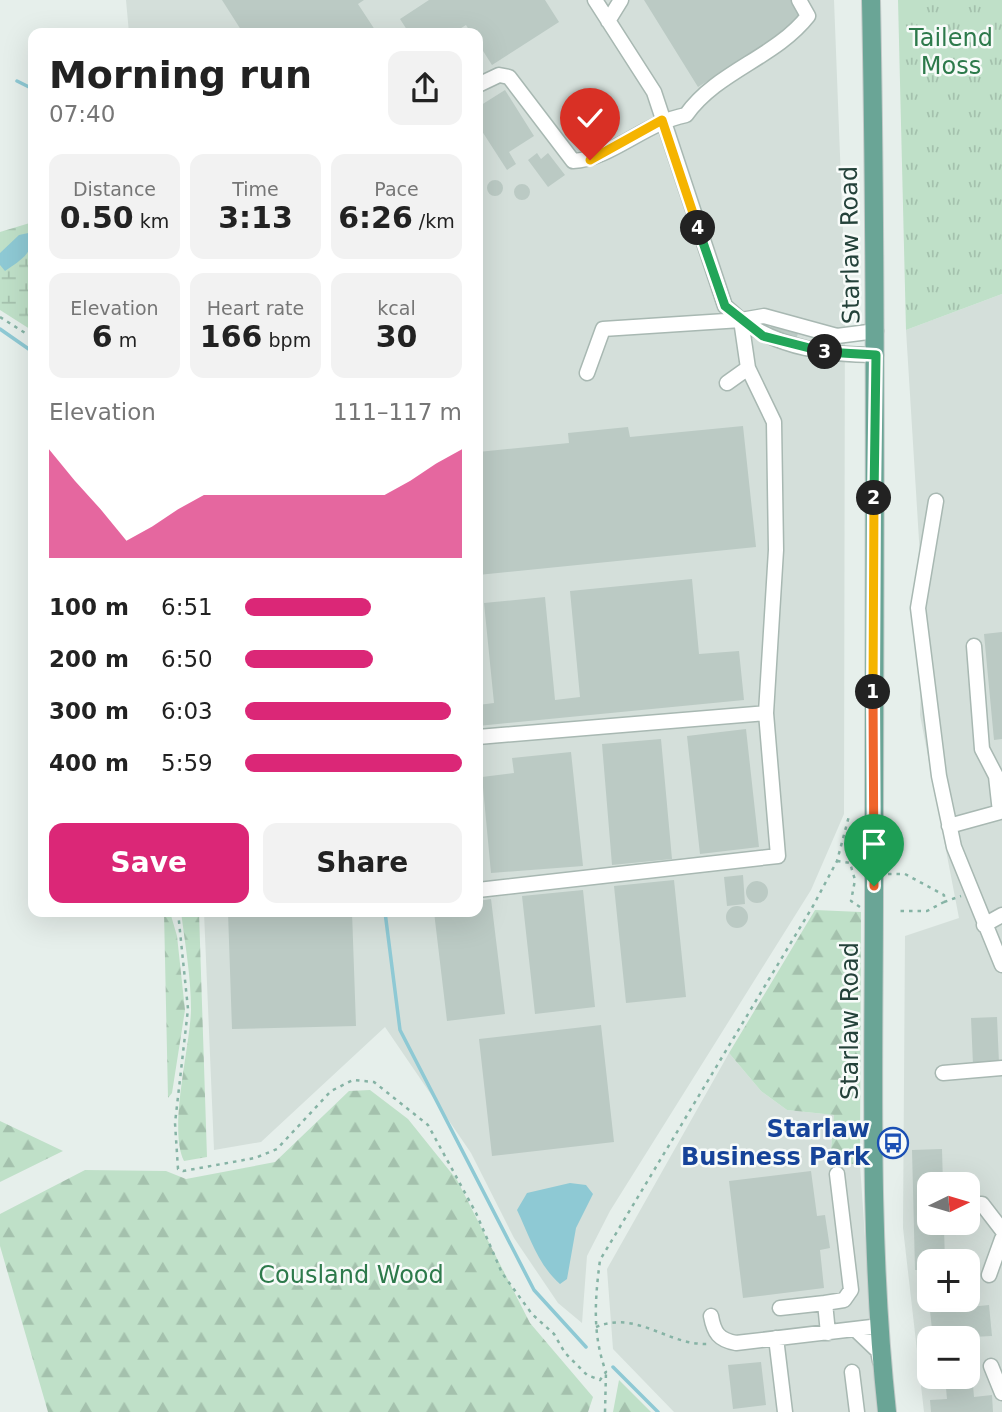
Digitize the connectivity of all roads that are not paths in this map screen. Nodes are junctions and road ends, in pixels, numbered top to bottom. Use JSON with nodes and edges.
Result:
{"nodes":[{"id":1,"x":595,"y":0,"type":"edge"},
{"id":2,"x":621,"y":0,"type":"edge"},
{"id":3,"x":799,"y":0,"type":"edge"},
{"id":4,"x":871,"y":0,"type":"edge"},
{"id":5,"x":608,"y":21,"type":"junction"},
{"id":6,"x":483,"y":83,"type":"edge"},
{"id":7,"x":662,"y":120,"type":"junction"},
{"id":8,"x":741,"y":320,"type":"junction"},
{"id":9,"x":876,"y":331,"type":"junction"},
{"id":10,"x":876,"y":355,"type":"junction"},
{"id":11,"x":748,"y":368,"type":"junction"},
{"id":12,"x":587,"y":373,"type":"dead end"},
{"id":13,"x":727,"y":383,"type":"dead end"},
{"id":14,"x":936,"y":500,"type":"dead end"},
{"id":15,"x":974,"y":646,"type":"dead end"},
{"id":16,"x":766,"y":713,"type":"junction"},
{"id":17,"x":483,"y":737,"type":"edge"},
{"id":18,"x":1001,"y":811,"type":"edge"},
{"id":19,"x":949,"y":826,"type":"junction"},
{"id":20,"x":483,"y":889,"type":"edge"},
{"id":21,"x":1002,"y":915,"type":"edge"},
{"id":22,"x":984,"y":925,"type":"junction"},
{"id":23,"x":1002,"y":965,"type":"edge"},
{"id":24,"x":1002,"y":1068,"type":"edge"},
{"id":25,"x":943,"y":1073,"type":"dead end"},
{"id":26,"x":838,"y":1174,"type":"dead end"},
{"id":27,"x":980,"y":1204,"type":"edge"},
{"id":28,"x":1002,"y":1230,"type":"edge"},
{"id":29,"x":1002,"y":1239,"type":"edge"},
{"id":30,"x":989,"y":1275,"type":"dead end"},
{"id":31,"x":825,"y":1303,"type":"junction"},
{"id":32,"x":780,"y":1308,"type":"dead end"},
{"id":33,"x":711,"y":1316,"type":"dead end"},
{"id":34,"x":880,"y":1326,"type":"junction"},
{"id":35,"x":856,"y":1330,"type":"junction"},
{"id":36,"x":828,"y":1333,"type":"junction"},
{"id":37,"x":776,"y":1338,"type":"junction"},
{"id":38,"x":991,"y":1366,"type":"dead end"},
{"id":39,"x":883,"y":1371,"type":"junction"},
{"id":40,"x":852,"y":1372,"type":"dead end"},
{"id":41,"x":1002,"y":1393,"type":"edge"},
{"id":42,"x":785,"y":1412,"type":"edge"},
{"id":43,"x":857,"y":1412,"type":"edge"},
{"id":44,"x":887,"y":1412,"type":"edge"}],
"edges":[{"from":1,"to":5,"type":"street"},
{"from":2,"to":5,"type":"street"},
{"from":3,"to":7,"type":"street"},
{"from":4,"to":9,"type":"main road","name":"Starlaw Road"},
{"from":5,"to":7,"type":"street"},
{"from":6,"to":7,"type":"street"},
{"from":7,"to":8,"type":"street"},
{"from":8,"to":9,"type":"street"},
{"from":8,"to":10,"type":"street"},
{"from":8,"to":11,"type":"street"},
{"from":8,"to":12,"type":"street"},
{"from":9,"to":10,"type":"main road","name":"Starlaw Road"},
{"from":10,"to":34,"type":"main road","name":"Starlaw Road"},
{"from":11,"to":13,"type":"street"},
{"from":11,"to":16,"type":"street"},
{"from":14,"to":19,"type":"street"},
{"from":15,"to":18,"type":"street"},
{"from":16,"to":17,"type":"street"},
{"from":16,"to":20,"type":"street"},
{"from":18,"to":19,"type":"street"},
{"from":19,"to":22,"type":"street"},
{"from":21,"to":22,"type":"street"},
{"from":22,"to":23,"type":"street"},
{"from":24,"to":25,"type":"street"},
{"from":26,"to":31,"type":"street"},
{"from":27,"to":28,"type":"street"},
{"from":29,"to":30,"type":"street"},
{"from":31,"to":32,"type":"street"},
{"from":31,"to":36,"type":"street"},
{"from":33,"to":37,"type":"street"},
{"from":34,"to":35,"type":"street"},
{"from":34,"to":39,"type":"main road","name":"Starlaw Road"},
{"from":35,"to":36,"type":"street"},
{"from":35,"to":39,"type":"street"},
{"from":36,"to":37,"type":"street"},
{"from":37,"to":42,"type":"street"},
{"from":38,"to":41,"type":"street"},
{"from":39,"to":44,"type":"main road","name":"Starlaw Road"},
{"from":40,"to":43,"type":"street"}]}
